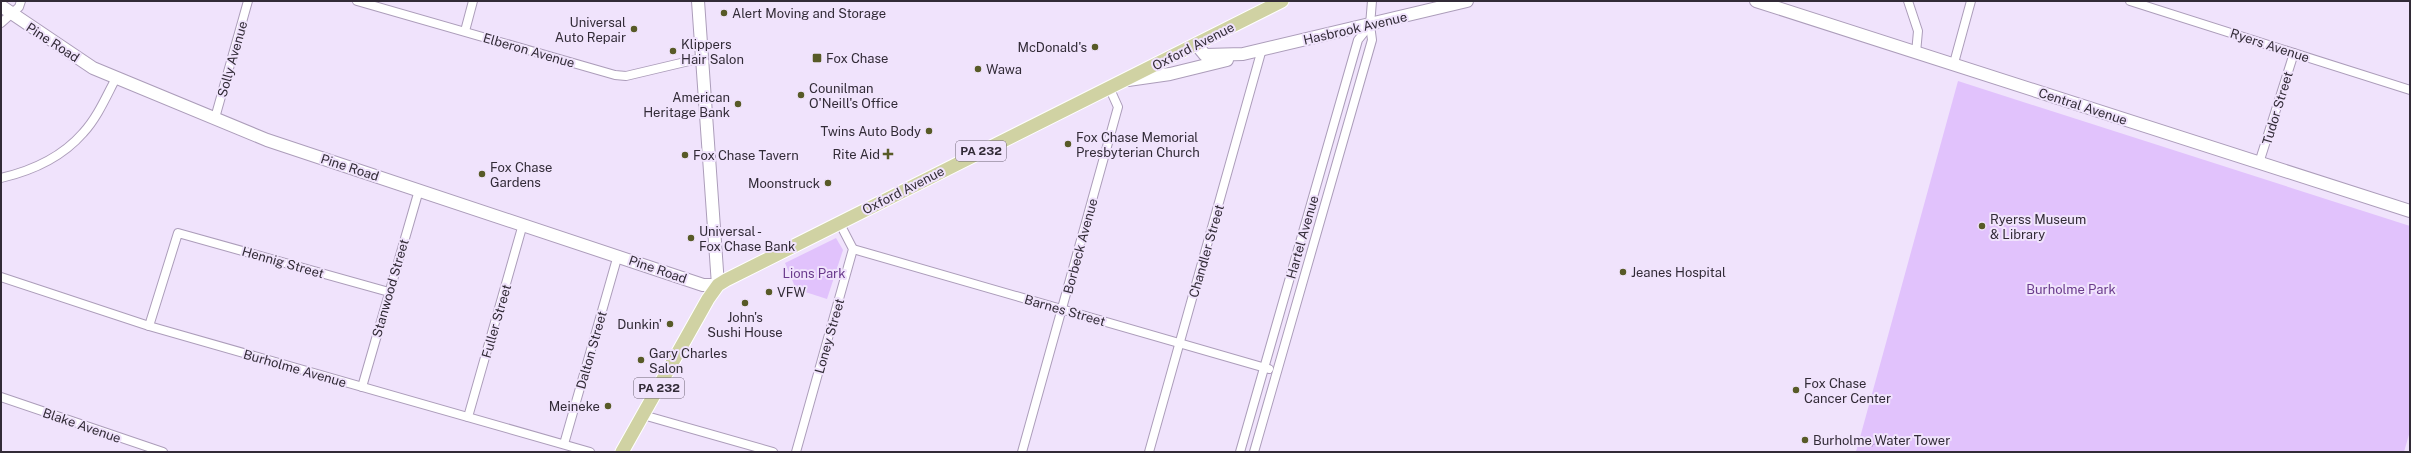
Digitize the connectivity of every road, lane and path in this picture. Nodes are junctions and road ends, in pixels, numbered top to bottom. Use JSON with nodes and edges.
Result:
{"nodes":[{"id":1,"x":21,"y":1,"type":"edge"},
{"id":2,"x":248,"y":1,"type":"edge"},
{"id":3,"x":357,"y":1,"type":"edge"},
{"id":4,"x":473,"y":1,"type":"edge"},
{"id":5,"x":698,"y":1,"type":"edge"},
{"id":6,"x":1282,"y":1,"type":"edge"},
{"id":7,"x":1372,"y":1,"type":"edge"},
{"id":8,"x":1467,"y":1,"type":"edge"},
{"id":9,"x":1756,"y":1,"type":"edge"},
{"id":10,"x":1908,"y":1,"type":"edge"},
{"id":11,"x":1971,"y":1,"type":"edge"},
{"id":12,"x":2130,"y":1,"type":"edge"},
{"id":13,"x":1,"y":6,"type":"edge"},
{"id":14,"x":11,"y":14,"type":"junction"},
{"id":15,"x":1,"y":23,"type":"edge"},
{"id":16,"x":1370,"y":25,"type":"junction"},
{"id":17,"x":465,"y":31,"type":"junction"},
{"id":18,"x":1196,"y":44,"type":"junction"},
{"id":19,"x":1262,"y":49,"type":"junction"},
{"id":20,"x":1916,"y":53,"type":"junction"},
{"id":21,"x":2294,"y":53,"type":"junction"},
{"id":22,"x":1243,"y":54,"type":"junction"},
{"id":23,"x":702,"y":58,"type":"junction"},
{"id":24,"x":1954,"y":63,"type":"junction"},
{"id":25,"x":116,"y":78,"type":"junction"},
{"id":26,"x":1123,"y":80,"type":"junction"},
{"id":27,"x":1109,"y":87,"type":"junction"},
{"id":28,"x":2410,"y":90,"type":"edge"},
{"id":29,"x":215,"y":118,"type":"junction"},
{"id":30,"x":2260,"y":163,"type":"junction"},
{"id":31,"x":1,"y":178,"type":"edge"},
{"id":32,"x":419,"y":190,"type":"junction"},
{"id":33,"x":2410,"y":211,"type":"edge"},
{"id":34,"x":839,"y":222,"type":"junction"},
{"id":35,"x":523,"y":224,"type":"junction"},
{"id":36,"x":853,"y":249,"type":"junction"},
{"id":37,"x":618,"y":255,"type":"junction"},
{"id":38,"x":1,"y":277,"type":"edge"},
{"id":39,"x":718,"y":285,"type":"junction"},
{"id":40,"x":389,"y":292,"type":"junction"},
{"id":41,"x":1063,"y":309,"type":"junction"},
{"id":42,"x":149,"y":326,"type":"junction"},
{"id":43,"x":1180,"y":343,"type":"junction"},
{"id":44,"x":1265,"y":368,"type":"junction"},
{"id":45,"x":1276,"y":371,"type":"junction"},
{"id":46,"x":362,"y":387,"type":"junction"},
{"id":47,"x":1,"y":398,"type":"edge"},
{"id":48,"x":643,"y":415,"type":"junction"},
{"id":49,"x":468,"y":417,"type":"junction"},
{"id":50,"x":564,"y":444,"type":"junction"},
{"id":51,"x":164,"y":452,"type":"edge"},
{"id":52,"x":590,"y":452,"type":"edge"},
{"id":53,"x":622,"y":452,"type":"edge"},
{"id":54,"x":773,"y":452,"type":"edge"},
{"id":55,"x":796,"y":452,"type":"edge"},
{"id":56,"x":1022,"y":452,"type":"edge"},
{"id":57,"x":1149,"y":452,"type":"edge"},
{"id":58,"x":1240,"y":452,"type":"edge"},
{"id":59,"x":1254,"y":452,"type":"edge"}],
"edges":[{"from":1,"to":14,"type":"street"},
{"from":2,"to":29,"type":"street","name":"Solly Avenue"},
{"from":3,"to":17,"type":"street","name":"Elberon Avenue"},
{"from":4,"to":17,"type":"street"},
{"from":5,"to":23,"type":"main road"},
{"from":6,"to":18,"type":"main road","name":"Oxford Avenue","number":"PA 232"},
{"from":7,"to":16,"type":"street","name":"Hartel Avenue"},
{"from":8,"to":16,"type":"main road","name":"Hasbrook Avenue"},
{"from":9,"to":20,"type":"main road","name":"Central Avenue"},
{"from":10,"to":20,"type":"street"},
{"from":11,"to":24,"type":"street"},
{"from":12,"to":21,"type":"street","name":"Ryers Avenue"},
{"from":13,"to":14,"type":"main road","name":"Pine Road"},
{"from":14,"to":15,"type":"street"},
{"from":14,"to":25,"type":"main road","name":"Pine Road"},
{"from":16,"to":19,"type":"main road","name":"Hasbrook Avenue"},
{"from":16,"to":44,"type":"street","name":"Hartel Avenue"},
{"from":16,"to":45,"type":"street","name":"Hartel Avenue"},
{"from":17,"to":23,"type":"street","name":"Elberon Avenue"},
{"from":18,"to":22,"type":"main road","name":"Hasbrook Avenue"},
{"from":18,"to":26,"type":"main road","name":"Oxford Avenue","number":"PA 232"},
{"from":19,"to":22,"type":"main road","name":"Hasbrook Avenue"},
{"from":19,"to":43,"type":"street","name":"Chandler Street"},
{"from":20,"to":24,"type":"main road","name":"Central Avenue"},
{"from":21,"to":28,"type":"street","name":"Ryers Avenue"},
{"from":21,"to":30,"type":"street","name":"Tudor Street"},
{"from":22,"to":26,"type":"main road","name":"Hasbrook Avenue"},
{"from":23,"to":39,"type":"main road"},
{"from":24,"to":30,"type":"main road","name":"Central Avenue"},
{"from":25,"to":29,"type":"main road","name":"Pine Road"},
{"from":25,"to":31,"type":"street"},
{"from":26,"to":27,"type":"main road","name":"Oxford Avenue","number":"PA 232"},
{"from":27,"to":34,"type":"main road","name":"Oxford Avenue","number":"PA 232"},
{"from":27,"to":41,"type":"street","name":"Borbeck Avenue"},
{"from":29,"to":32,"type":"main road","name":"Pine Road"},
{"from":30,"to":33,"type":"main road","name":"Central Avenue"},
{"from":32,"to":35,"type":"main road","name":"Pine Road"},
{"from":32,"to":40,"type":"street","name":"Stanwood Street"},
{"from":34,"to":36,"type":"street"},
{"from":34,"to":39,"type":"main road","name":"Oxford Avenue","number":"PA 232"},
{"from":35,"to":37,"type":"main road","name":"Pine Road"},
{"from":35,"to":49,"type":"street","name":"Fuller Street"},
{"from":36,"to":41,"type":"street","name":"Barnes Street"},
{"from":36,"to":55,"type":"street","name":"Loney Street"},
{"from":37,"to":39,"type":"main road","name":"Pine Road"},
{"from":37,"to":50,"type":"street","name":"Dalton Street"},
{"from":38,"to":42,"type":"street","name":"Burholme Avenue"},
{"from":39,"to":48,"type":"main road","name":"Oxford Avenue","number":"PA 232"},
{"from":40,"to":42,"type":"street","name":"Hennig Street"},
{"from":40,"to":46,"type":"street","name":"Stanwood Street"},
{"from":41,"to":43,"type":"street","name":"Barnes Street"},
{"from":41,"to":56,"type":"street","name":"Borbeck Avenue"},
{"from":42,"to":46,"type":"street","name":"Burholme Avenue"},
{"from":43,"to":44,"type":"street","name":"Barnes Street"},
{"from":43,"to":57,"type":"street","name":"Chandler Street"},
{"from":44,"to":45,"type":"street","name":"Barnes Street"},
{"from":44,"to":58,"type":"street","name":"Hartel Avenue"},
{"from":45,"to":59,"type":"street","name":"Hartel Avenue"},
{"from":46,"to":49,"type":"street","name":"Burholme Avenue"},
{"from":47,"to":51,"type":"street","name":"Blake Avenue"},
{"from":48,"to":53,"type":"main road","name":"Oxford Avenue","number":"PA 232"},
{"from":48,"to":54,"type":"street"},
{"from":49,"to":50,"type":"street","name":"Burholme Avenue"},
{"from":50,"to":52,"type":"street","name":"Burholme Avenue"}]}
